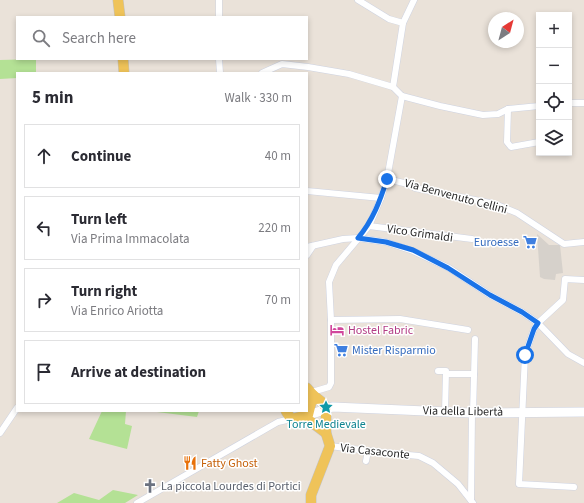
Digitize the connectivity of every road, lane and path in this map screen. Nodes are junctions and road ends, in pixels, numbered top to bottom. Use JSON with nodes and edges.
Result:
{"nodes":[{"id":1,"x":118,"y":0,"type":"edge"},
{"id":2,"x":219,"y":0,"type":"edge"},
{"id":3,"x":358,"y":0,"type":"edge"},
{"id":4,"x":414,"y":0,"type":"edge"},
{"id":5,"x":120,"y":16,"type":"edge"},
{"id":6,"x":219,"y":16,"type":"edge"},
{"id":7,"x":403,"y":23,"type":"junction"},
{"id":8,"x":123,"y":60,"type":"edge"},
{"id":9,"x":220,"y":60,"type":"edge"},
{"id":10,"x":124,"y":72,"type":"edge"},
{"id":11,"x":220,"y":72,"type":"edge"},
{"id":12,"x":264,"y":72,"type":"edge"},
{"id":13,"x":393,"y":87,"type":"junction"},
{"id":14,"x":402,"y":96,"type":"junction"},
{"id":15,"x":572,"y":103,"type":"edge"},
{"id":16,"x":584,"y":103,"type":"edge"},
{"id":17,"x":536,"y":106,"type":"edge"},
{"id":18,"x":508,"y":109,"type":"junction"},
{"id":19,"x":536,"y":143,"type":"edge"},
{"id":20,"x":387,"y":179,"type":"junction"},
{"id":21,"x":308,"y":191,"type":"edge"},
{"id":22,"x":381,"y":198,"type":"junction"},
{"id":23,"x":368,"y":226,"type":"junction"},
{"id":24,"x":358,"y":238,"type":"junction"},
{"id":25,"x":472,"y":240,"type":"dead end"},
{"id":26,"x":584,"y":242,"type":"edge"},
{"id":27,"x":310,"y":246,"type":"edge"},
{"id":28,"x":584,"y":280,"type":"edge"},
{"id":29,"x":331,"y":320,"type":"junction"},
{"id":30,"x":538,"y":323,"type":"junction"},
{"id":31,"x":468,"y":330,"type":"dead end"},
{"id":32,"x":475,"y":339,"type":"dead end"},
{"id":33,"x":584,"y":363,"type":"edge"},
{"id":34,"x":438,"y":371,"type":"dead end"},
{"id":35,"x":446,"y":374,"type":"junction"},
{"id":36,"x":474,"y":374,"type":"junction"},
{"id":37,"x":311,"y":392,"type":"edge"},
{"id":38,"x":326,"y":408,"type":"junction"},
{"id":39,"x":16,"y":409,"type":"edge"},
{"id":40,"x":445,"y":412,"type":"junction"},
{"id":41,"x":523,"y":412,"type":"junction"},
{"id":42,"x":584,"y":412,"type":"edge"},
{"id":43,"x":472,"y":413,"type":"junction"},
{"id":44,"x":294,"y":415,"type":"edge"},
{"id":45,"x":0,"y":433,"type":"edge"},
{"id":46,"x":326,"y":433,"type":"junction"},
{"id":47,"x":330,"y":446,"type":"junction"},
{"id":48,"x":368,"y":451,"type":"junction"},
{"id":49,"x":366,"y":462,"type":"dead end"},
{"id":50,"x":574,"y":487,"type":"dead end"},
{"id":51,"x":472,"y":501,"type":"edge"},
{"id":52,"x":137,"y":503,"type":"edge"},
{"id":53,"x":311,"y":503,"type":"edge"}],
"edges":[{"from":1,"to":5,"type":"main road"},
{"from":2,"to":6,"type":"street"},
{"from":3,"to":7,"type":"street"},
{"from":4,"to":7,"type":"street"},
{"from":7,"to":13,"type":"street"},
{"from":8,"to":10,"type":"main road"},
{"from":9,"to":11,"type":"street"},
{"from":12,"to":13,"type":"street"},
{"from":13,"to":14,"type":"street"},
{"from":14,"to":18,"type":"street"},
{"from":14,"to":20,"type":"street"},
{"from":15,"to":16,"type":"street"},
{"from":17,"to":18,"type":"street"},
{"from":18,"to":19,"type":"street"},
{"from":20,"to":22,"type":"street"},
{"from":20,"to":26,"type":"street","name":"Via Benvenuto Cellini"},
{"from":21,"to":22,"type":"street"},
{"from":22,"to":23,"type":"street"},
{"from":23,"to":24,"type":"street"},
{"from":23,"to":25,"type":"street","name":"Vico Grimaldi"},
{"from":24,"to":27,"type":"street"},
{"from":24,"to":29,"type":"street"},
{"from":24,"to":30,"type":"street"},
{"from":28,"to":30,"type":"street"},
{"from":29,"to":31,"type":"street"},
{"from":29,"to":37,"type":"street"},
{"from":30,"to":33,"type":"street"},
{"from":30,"to":41,"type":"street"},
{"from":32,"to":36,"type":"street"},
{"from":34,"to":35,"type":"street"},
{"from":35,"to":36,"type":"street"},
{"from":35,"to":40,"type":"street"},
{"from":36,"to":43,"type":"street"},
{"from":37,"to":38,"type":"main road"},
{"from":38,"to":40,"type":"street","name":"Via della Libertà"},
{"from":38,"to":44,"type":"street","name":"Via della Libertà"},
{"from":38,"to":46,"type":"main road"},
{"from":39,"to":45,"type":"street"},
{"from":40,"to":43,"type":"street","name":"Via della Libertà"},
{"from":41,"to":42,"type":"street","name":"Via della Libertà"},
{"from":41,"to":43,"type":"street","name":"Via della Libertà"},
{"from":41,"to":50,"type":"street"},
{"from":43,"to":51,"type":"street"},
{"from":44,"to":46,"type":"main road"},
{"from":44,"to":52,"type":"street"},
{"from":46,"to":47,"type":"main road"},
{"from":47,"to":48,"type":"street","name":"Via Casaconte"},
{"from":47,"to":53,"type":"main road"},
{"from":48,"to":49,"type":"street"},
{"from":48,"to":51,"type":"street","name":"Via Casaconte"}]}
